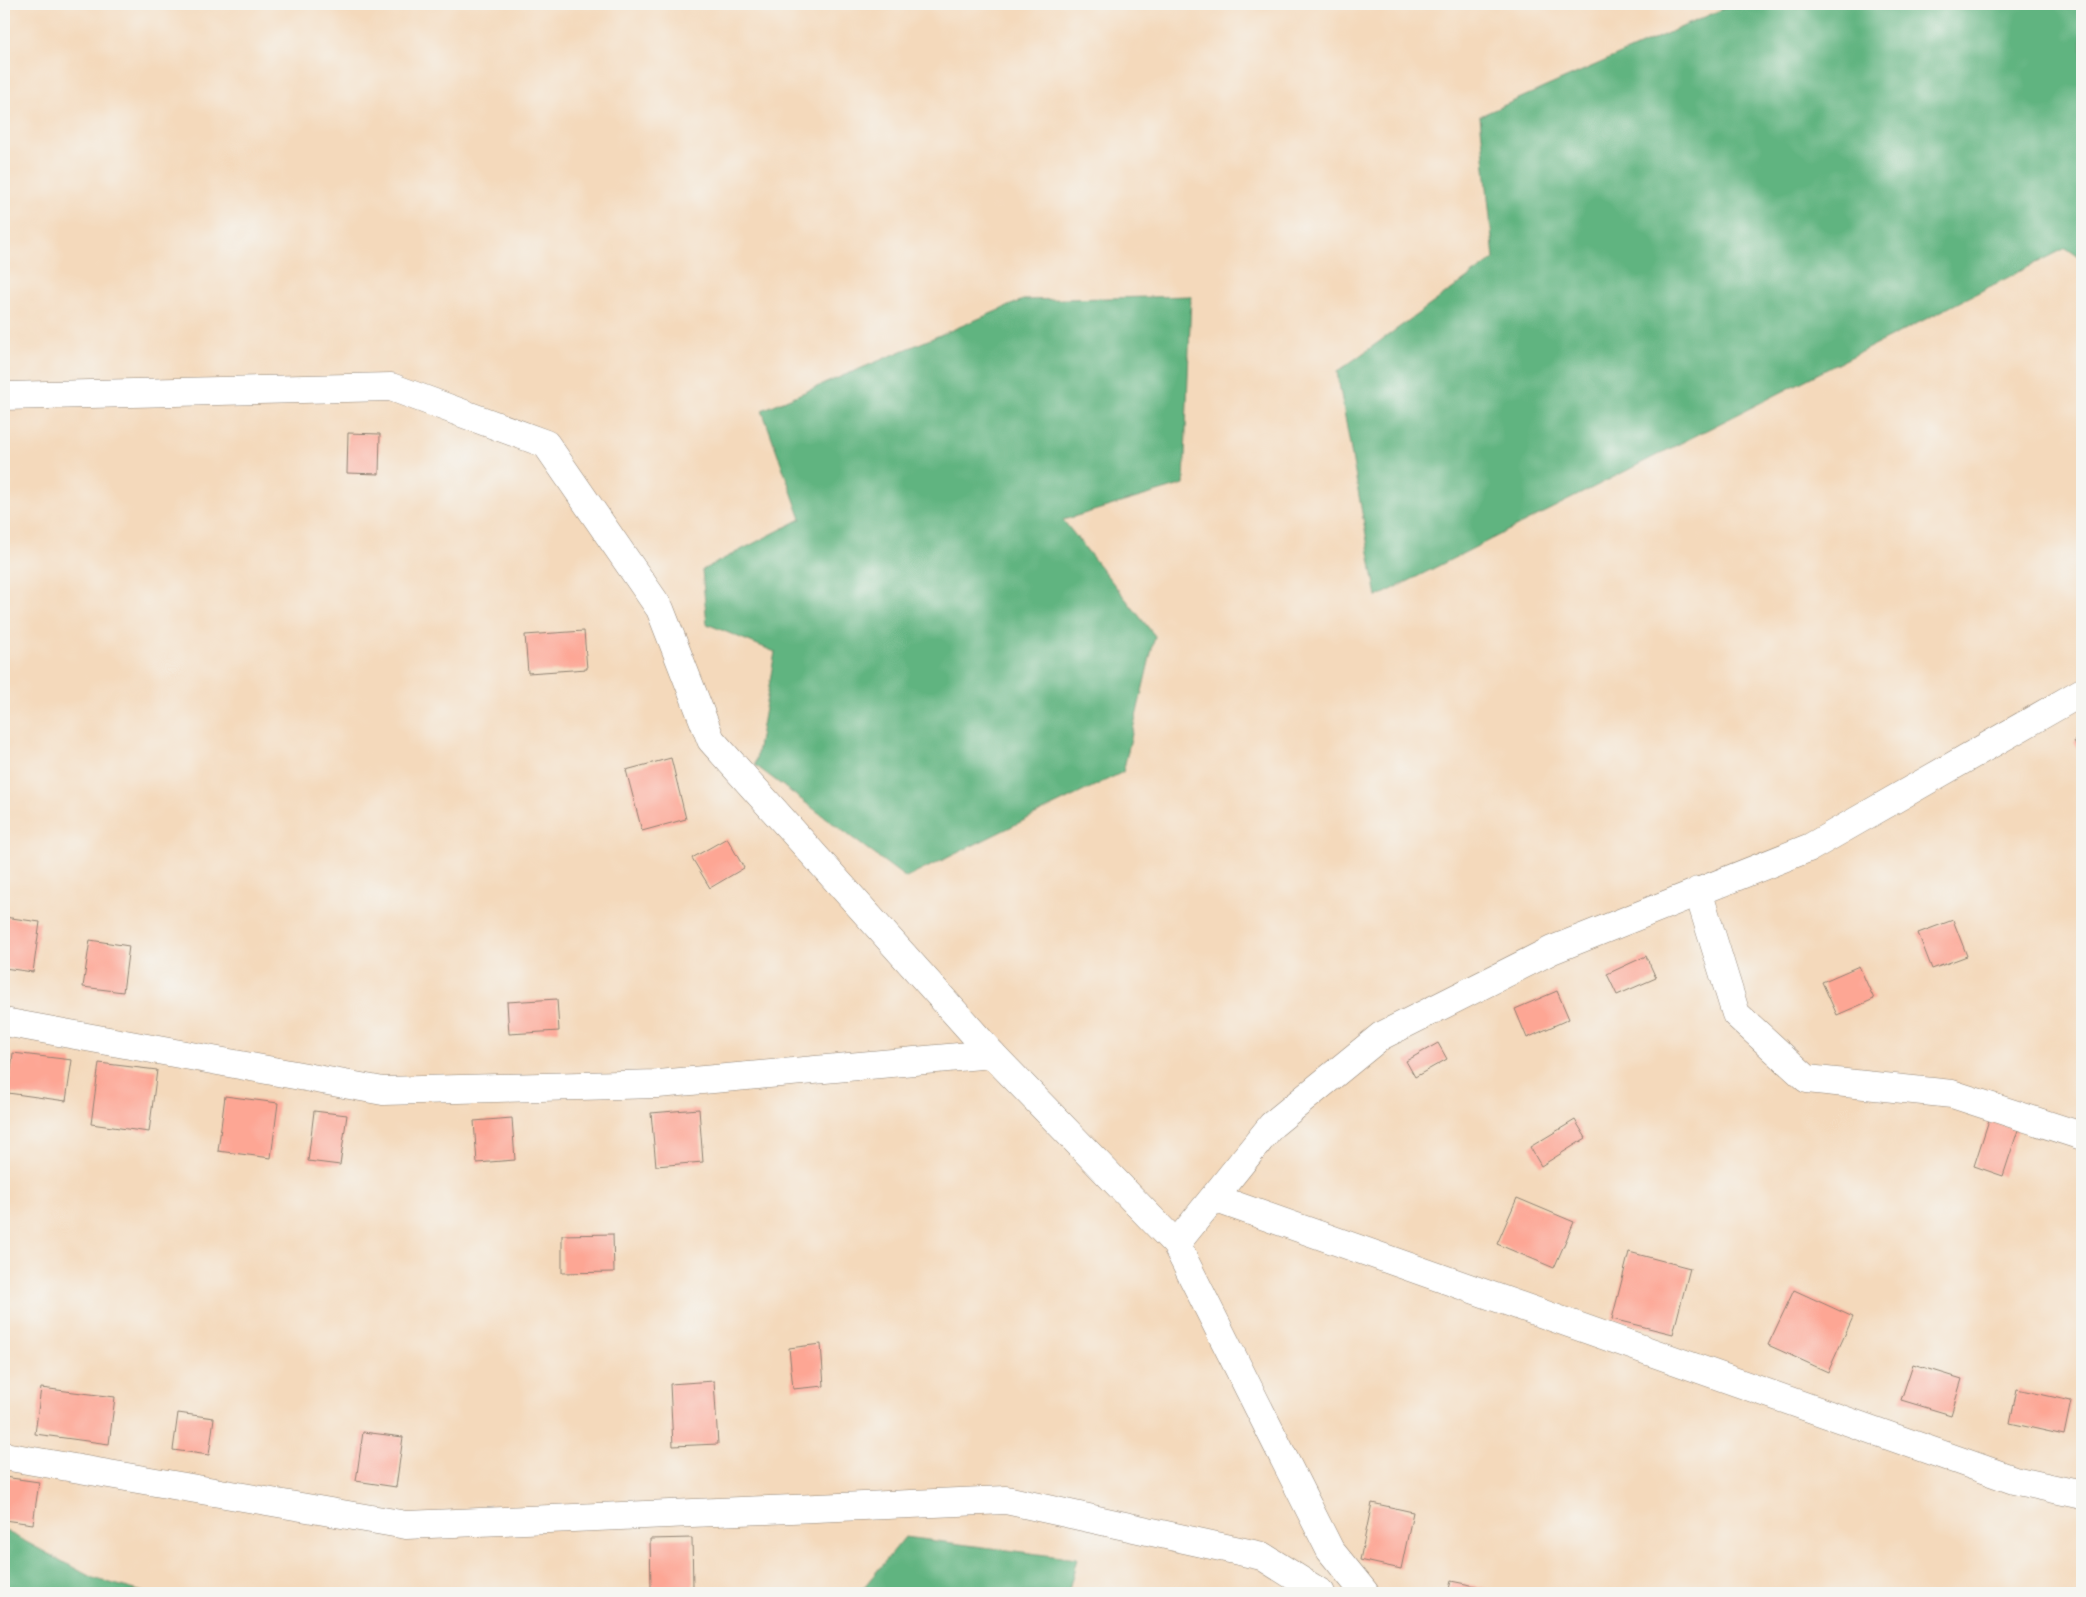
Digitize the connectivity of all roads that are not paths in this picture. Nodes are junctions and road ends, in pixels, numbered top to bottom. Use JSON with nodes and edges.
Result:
{"nodes":[{"id":1,"x":4,"y":396,"type":"edge"},
{"id":2,"x":2082,"y":692,"type":"edge"},
{"id":3,"x":1698,"y":891,"type":"junction"},
{"id":4,"x":4,"y":1022,"type":"edge"},
{"id":5,"x":992,"y":1054,"type":"junction"},
{"id":6,"x":2082,"y":1136,"type":"edge"},
{"id":7,"x":1214,"y":1198,"type":"junction"},
{"id":8,"x":1176,"y":1244,"type":"junction"},
{"id":9,"x":4,"y":1456,"type":"edge"},
{"id":10,"x":2082,"y":1495,"type":"edge"},
{"id":11,"x":1321,"y":1593,"type":"edge"},
{"id":12,"x":1365,"y":1593,"type":"edge"}],
"edges":[{"from":1,"to":5,"type":"street"},
{"from":2,"to":3,"type":"street"},
{"from":3,"to":6,"type":"street"},
{"from":3,"to":7,"type":"street"},
{"from":4,"to":5,"type":"street"},
{"from":5,"to":8,"type":"street"},
{"from":7,"to":8,"type":"street"},
{"from":7,"to":10,"type":"street"},
{"from":8,"to":12,"type":"street"},
{"from":9,"to":11,"type":"street"}]}
